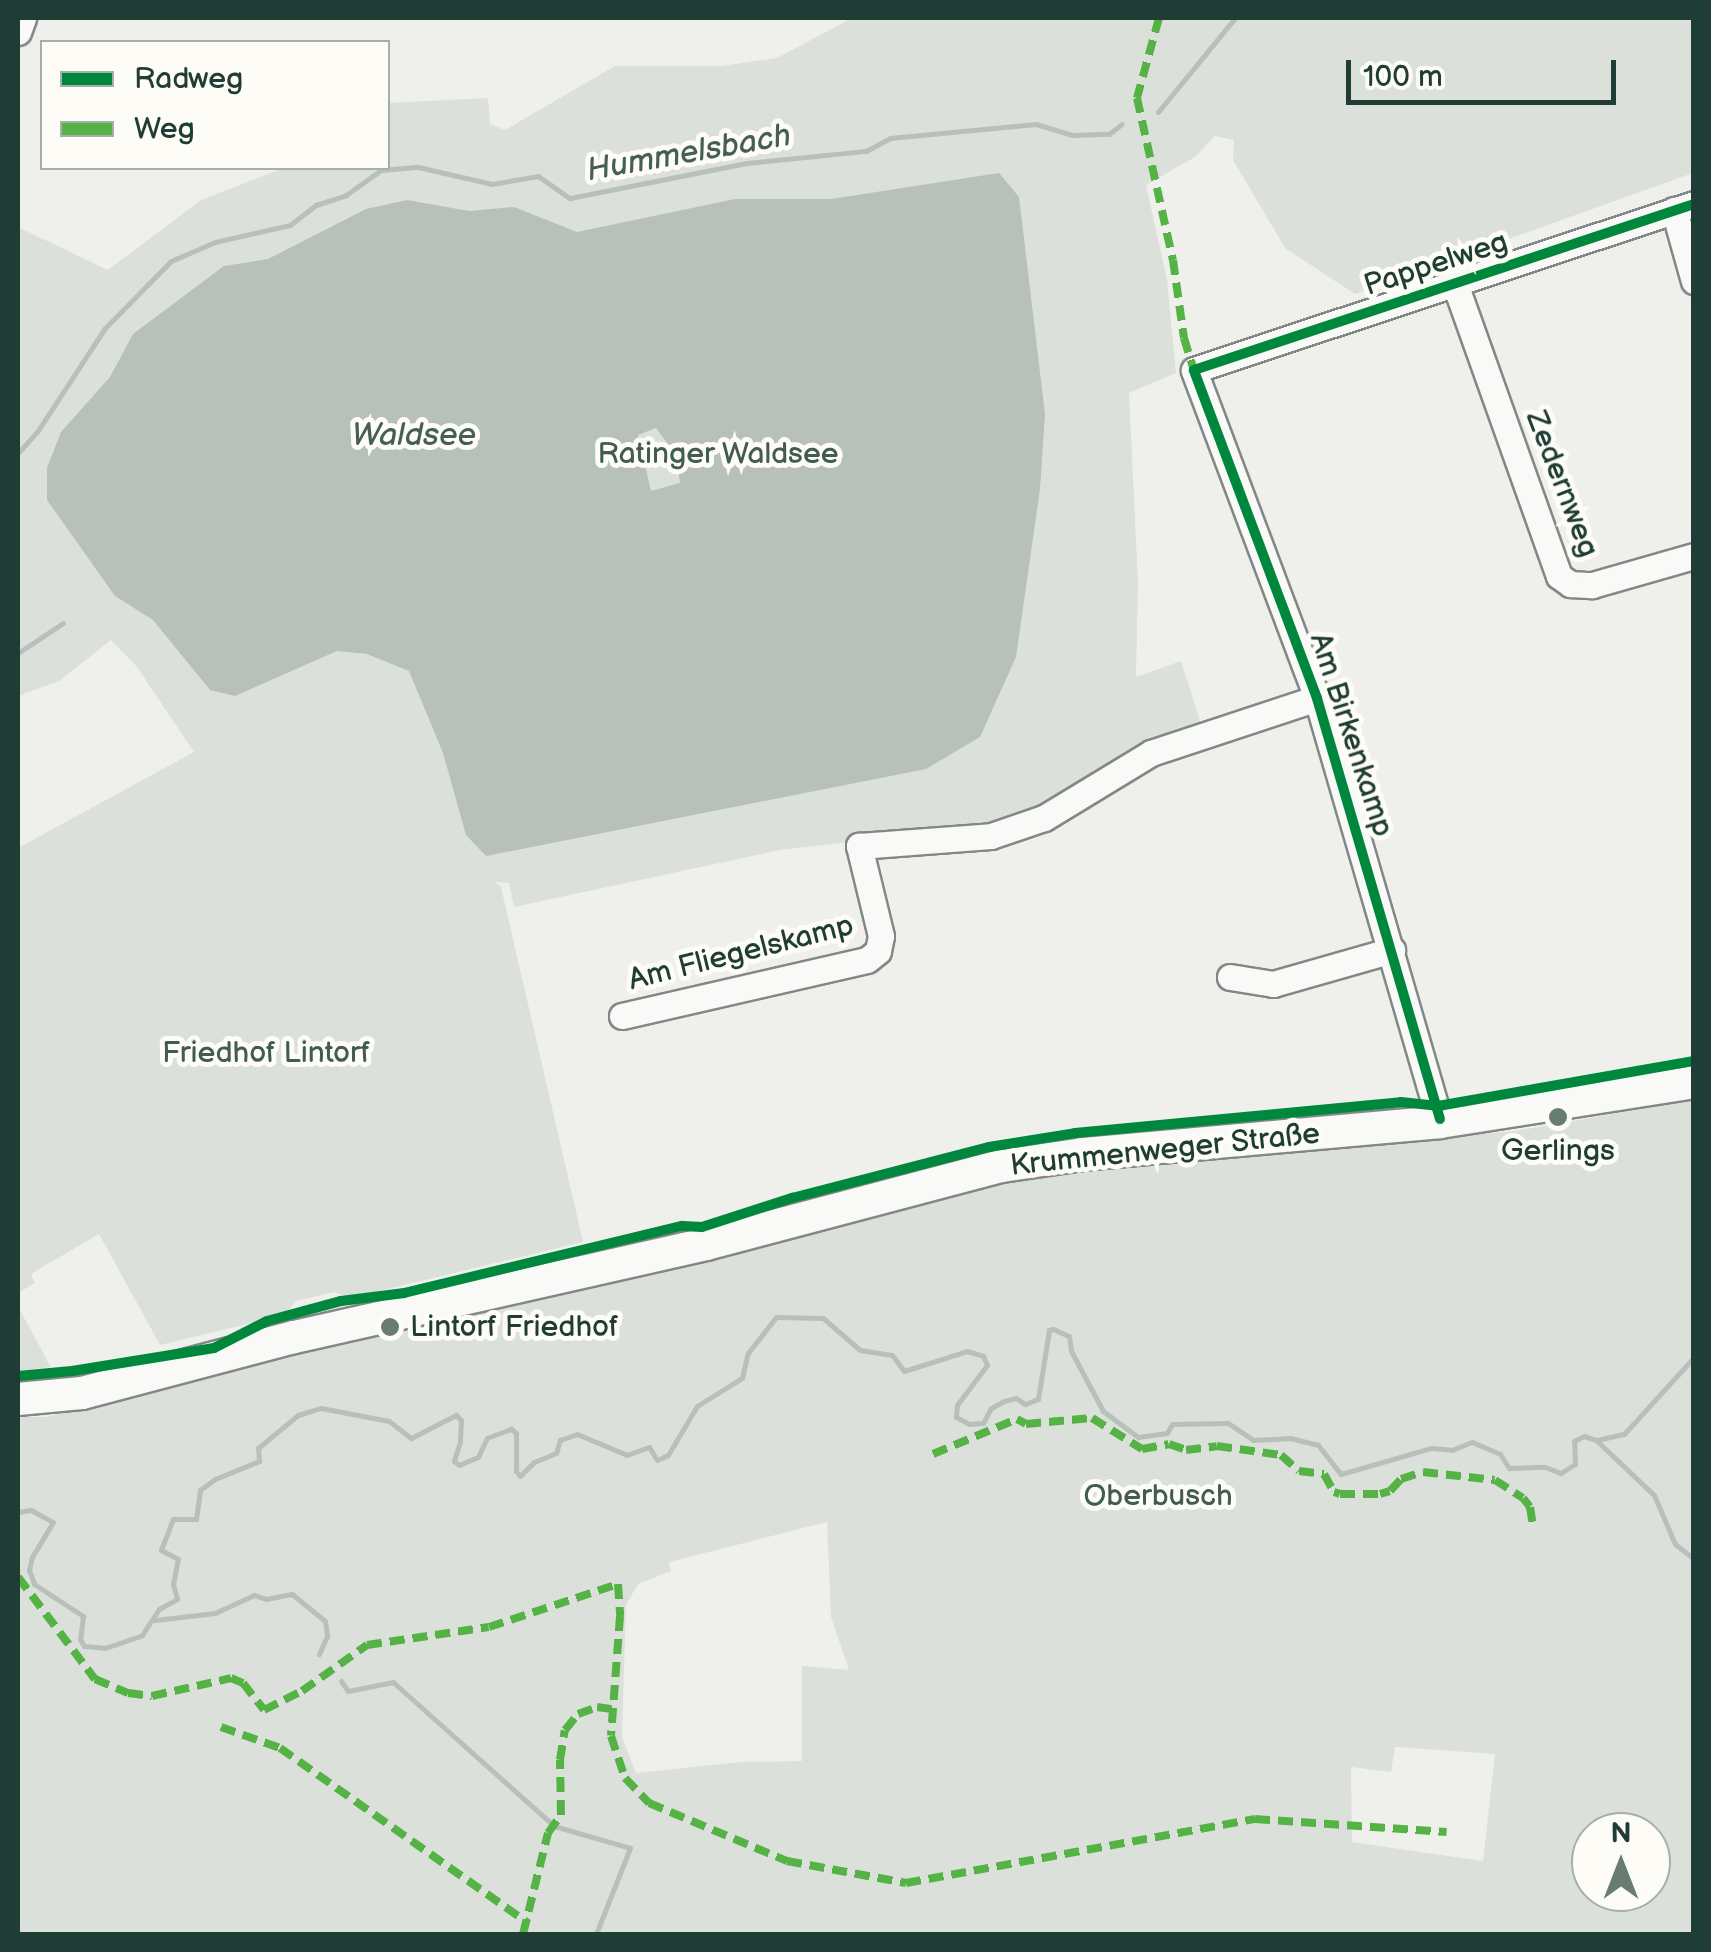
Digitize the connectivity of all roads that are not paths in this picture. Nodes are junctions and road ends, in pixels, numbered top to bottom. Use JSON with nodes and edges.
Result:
{"nodes":[{"id":1,"x":23,"y":18,"type":"edge"},
{"id":2,"x":18,"y":32,"type":"edge"},
{"id":3,"x":1684,"y":207,"type":"edge"},
{"id":4,"x":1694,"y":281,"type":"edge"},
{"id":5,"x":1455,"y":284,"type":"junction"},
{"id":6,"x":1194,"y":370,"type":"joint"},
{"id":7,"x":1694,"y":556,"type":"edge"},
{"id":8,"x":1316,"y":698,"type":"junction"},
{"id":9,"x":1392,"y":950,"type":"junction"},
{"id":10,"x":1230,"y":977,"type":"dead end"},
{"id":11,"x":622,"y":1016,"type":"dead end"},
{"id":12,"x":1694,"y":1082,"type":"edge"},
{"id":13,"x":1440,"y":1122,"type":"junction"},
{"id":14,"x":18,"y":1399,"type":"edge"}],
"edges":[{"from":1,"to":2,"type":"street"},
{"from":3,"to":4,"type":"street"},
{"from":3,"to":5,"type":"street","name":"Pappelweg"},
{"from":5,"to":6,"type":"street","name":"Pappelweg"},
{"from":5,"to":7,"type":"street","name":"Zedernweg"},
{"from":6,"to":8,"type":"street","name":"Am Birkenkamp"},
{"from":8,"to":9,"type":"street","name":"Am Birkenkamp"},
{"from":8,"to":11,"type":"street","name":"Am Fliegelskamp"},
{"from":9,"to":10,"type":"street"},
{"from":9,"to":13,"type":"street","name":"Am Birkenkamp"},
{"from":12,"to":13,"type":"main road","name":"Krummenweger Straße"},
{"from":13,"to":14,"type":"main road","name":"Krummenweger Straße"}]}
